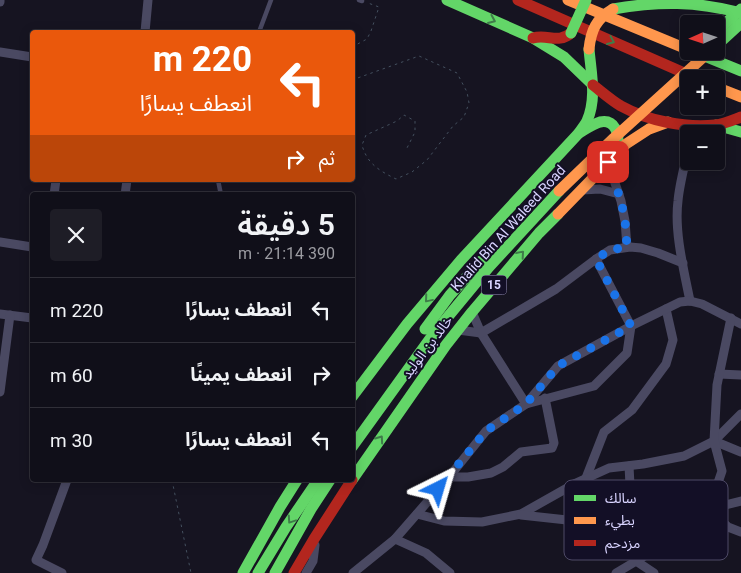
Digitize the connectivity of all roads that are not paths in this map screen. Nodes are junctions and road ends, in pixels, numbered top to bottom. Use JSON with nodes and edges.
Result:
{"nodes":[{"id":1,"x":146,"y":0,"type":"edge"},
{"id":2,"x":271,"y":0,"type":"edge"},
{"id":3,"x":447,"y":0,"type":"edge"},
{"id":4,"x":511,"y":0,"type":"edge"},
{"id":5,"x":518,"y":0,"type":"edge"},
{"id":6,"x":568,"y":0,"type":"edge"},
{"id":7,"x":586,"y":0,"type":"edge"},
{"id":8,"x":659,"y":0,"type":"edge"},
{"id":9,"x":539,"y":9,"type":"junction"},
{"id":10,"x":741,"y":9,"type":"edge"},
{"id":11,"x":741,"y":13,"type":"edge"},
{"id":12,"x":741,"y":23,"type":"edge"},
{"id":13,"x":725,"y":24,"type":"edge"},
{"id":14,"x":145,"y":30,"type":"edge"},
{"id":15,"x":260,"y":30,"type":"edge"},
{"id":16,"x":533,"y":38,"type":"junction"},
{"id":17,"x":725,"y":38,"type":"edge"},
{"id":18,"x":680,"y":47,"type":"edge"},
{"id":19,"x":0,"y":52,"type":"edge"},
{"id":20,"x":30,"y":57,"type":"edge"},
{"id":21,"x":687,"y":60,"type":"edge"},
{"id":22,"x":700,"y":60,"type":"edge"},
{"id":23,"x":713,"y":60,"type":"edge"},
{"id":24,"x":680,"y":71,"type":"edge"},
{"id":25,"x":741,"y":71,"type":"edge"},
{"id":26,"x":593,"y":85,"type":"junction"},
{"id":27,"x":725,"y":90,"type":"edge"},
{"id":28,"x":741,"y":97,"type":"edge"},
{"id":29,"x":741,"y":117,"type":"edge"},
{"id":30,"x":668,"y":122,"type":"junction"},
{"id":31,"x":716,"y":125,"type":"joint"},
{"id":32,"x":725,"y":128,"type":"edge"},
{"id":33,"x":741,"y":132,"type":"edge"},
{"id":34,"x":578,"y":134,"type":"junction"},
{"id":35,"x":611,"y":159,"type":"junction"},
{"id":36,"x":684,"y":170,"type":"edge"},
{"id":37,"x":556,"y":188,"type":"junction"},
{"id":38,"x":581,"y":190,"type":"junction"},
{"id":39,"x":619,"y":194,"type":"junction"},
{"id":40,"x":0,"y":242,"type":"edge"},
{"id":41,"x":30,"y":247,"type":"edge"},
{"id":42,"x":627,"y":247,"type":"junction"},
{"id":43,"x":596,"y":259,"type":"junction"},
{"id":44,"x":683,"y":263,"type":"junction"},
{"id":45,"x":690,"y":301,"type":"junction"},
{"id":46,"x":666,"y":309,"type":"junction"},
{"id":47,"x":472,"y":312,"type":"junction"},
{"id":48,"x":0,"y":314,"type":"edge"},
{"id":49,"x":10,"y":315,"type":"junction"},
{"id":50,"x":30,"y":318,"type":"edge"},
{"id":51,"x":731,"y":318,"type":"junction"},
{"id":52,"x":741,"y":324,"type":"edge"},
{"id":53,"x":631,"y":326,"type":"junction"},
{"id":54,"x":458,"y":330,"type":"junction"},
{"id":55,"x":481,"y":333,"type":"junction"},
{"id":56,"x":1,"y":370,"type":"edge"},
{"id":57,"x":719,"y":374,"type":"junction"},
{"id":58,"x":741,"y":375,"type":"edge"},
{"id":59,"x":0,"y":392,"type":"edge"},
{"id":60,"x":355,"y":393,"type":"edge"},
{"id":61,"x":545,"y":398,"type":"junction"},
{"id":62,"x":526,"y":404,"type":"junction"},
{"id":63,"x":741,"y":414,"type":"edge"},
{"id":64,"x":355,"y":425,"type":"edge"},
{"id":65,"x":714,"y":441,"type":"junction"},
{"id":66,"x":355,"y":443,"type":"edge"},
{"id":67,"x":741,"y":452,"type":"edge"},
{"id":68,"x":629,"y":466,"type":"junction"},
{"id":69,"x":355,"y":476,"type":"edge"},
{"id":70,"x":449,"y":477,"type":"junction"},
{"id":71,"x":586,"y":478,"type":"junction"},
{"id":72,"x":582,"y":480,"type":"edge"},
{"id":73,"x":630,"y":480,"type":"edge"},
{"id":74,"x":719,"y":480,"type":"edge"},
{"id":75,"x":66,"y":482,"type":"edge"},
{"id":76,"x":296,"y":482,"type":"edge"},
{"id":77,"x":317,"y":482,"type":"edge"},
{"id":78,"x":329,"y":482,"type":"edge"},
{"id":79,"x":351,"y":482,"type":"edge"},
{"id":80,"x":564,"y":490,"type":"edge"},
{"id":81,"x":741,"y":501,"type":"edge"},
{"id":82,"x":728,"y":505,"type":"edge"},
{"id":83,"x":417,"y":514,"type":"junction"},
{"id":84,"x":521,"y":514,"type":"junction"},
{"id":85,"x":564,"y":520,"type":"edge"},
{"id":86,"x":728,"y":527,"type":"edge"},
{"id":87,"x":741,"y":532,"type":"edge"},
{"id":88,"x":395,"y":538,"type":"junction"},
{"id":89,"x":314,"y":539,"type":"junction"},
{"id":90,"x":636,"y":561,"type":"joint"},
{"id":91,"x":62,"y":573,"type":"edge"},
{"id":92,"x":243,"y":573,"type":"edge"},
{"id":93,"x":258,"y":573,"type":"edge"},
{"id":94,"x":275,"y":573,"type":"edge"},
{"id":95,"x":294,"y":573,"type":"edge"},
{"id":96,"x":306,"y":573,"type":"edge"},
{"id":97,"x":353,"y":573,"type":"edge"},
{"id":98,"x":450,"y":573,"type":"edge"},
{"id":99,"x":616,"y":573,"type":"edge"},
{"id":100,"x":654,"y":573,"type":"edge"}],
"edges":[{"from":1,"to":14,"type":"street"},
{"from":2,"to":15,"type":"lane"},
{"from":3,"to":16,"type":"main road","one_way":true},
{"from":4,"to":9,"type":"main road"},
{"from":5,"to":9,"type":"main road"},
{"from":6,"to":18,"type":"main road"},
{"from":7,"to":16,"type":"main road","bridge":true},
{"from":8,"to":11,"type":"main road","name":"خالد بن الوليد"},
{"from":8,"to":26,"type":"main road","name":"خالد بن الوليد","bridge":true},
{"from":9,"to":24,"type":"main road","one_way":true},
{"from":10,"to":13,"type":"main road","bridge":true},
{"from":12,"to":17,"type":"main road"},
{"from":16,"to":26,"type":"main road"},
{"from":19,"to":20,"type":"street"},
{"from":21,"to":37,"type":"main road","name":"Khalid Bin Al Waleed Road"},
{"from":22,"to":37,"type":"main road","name":"Khalid Bin Al Waleed Road","bridge":true},
{"from":23,"to":25,"type":"main road"},
{"from":26,"to":30,"type":"main road","name":"خالد بن الوليد","number":"15"},
{"from":26,"to":34,"type":"main road","name":"خالد بن الوليد"},
{"from":27,"to":28,"type":"main road"},
{"from":29,"to":31,"type":"main road","name":"خالد بن الوليد","number":"15"},
{"from":30,"to":31,"type":"main road","name":"خالد بن الوليد","number":"15"},
{"from":30,"to":35,"type":"main road","name":"خالد بن الوليد","number":"15"},
{"from":32,"to":33,"type":"main road"},
{"from":34,"to":35,"type":"main road"},
{"from":34,"to":60,"type":"main road","name":"خالد بن الوليد","one_way":true},
{"from":35,"to":38,"type":"main road","name":"خالد بن الوليد","number":"15"},
{"from":35,"to":39,"type":"street"},
{"from":36,"to":44,"type":"street"},
{"from":37,"to":64,"type":"main road","name":"Khalid Bin Al Waleed Road"},
{"from":37,"to":66,"type":"main road","name":"Khalid Bin Al Waleed Road"},
{"from":38,"to":39,"type":"street"},
{"from":47,"to":38,"type":"main road","name":"خالد بن الوليد","number":"15","one_way":true},
{"from":39,"to":42,"type":"street"},
{"from":40,"to":41,"type":"street"},
{"from":42,"to":43,"type":"street"},
{"from":42,"to":44,"type":"street"},
{"from":43,"to":53,"type":"street"},
{"from":43,"to":55,"type":"street"},
{"from":44,"to":45,"type":"street"},
{"from":45,"to":46,"type":"street"},
{"from":45,"to":51,"type":"street"},
{"from":46,"to":53,"type":"street"},
{"from":46,"to":71,"type":"street"},
{"from":47,"to":54,"type":"main road","name":"خالد بن الوليد","number":"15"},
{"from":47,"to":55,"type":"street"},
{"from":48,"to":49,"type":"street"},
{"from":49,"to":50,"type":"street"},
{"from":49,"to":56,"type":"street"},
{"from":51,"to":52,"type":"street"},
{"from":51,"to":57,"type":"street"},
{"from":53,"to":61,"type":"street"},
{"from":53,"to":62,"type":"street"},
{"from":54,"to":55,"type":"street"},
{"from":69,"to":54,"type":"main road","name":"خالد بن الوليد","number":"15","one_way":true},
{"from":55,"to":62,"type":"street"},
{"from":56,"to":59,"type":"street"},
{"from":57,"to":58,"type":"street"},
{"from":57,"to":65,"type":"street"},
{"from":61,"to":62,"type":"street"},
{"from":61,"to":70,"type":"street"},
{"from":62,"to":70,"type":"street"},
{"from":63,"to":65,"type":"street"},
{"from":65,"to":67,"type":"street"},
{"from":65,"to":68,"type":"street"},
{"from":65,"to":74,"type":"street"},
{"from":68,"to":71,"type":"street"},
{"from":68,"to":73,"type":"street"},
{"from":70,"to":83,"type":"street"},
{"from":71,"to":72,"type":"street"},
{"from":75,"to":91,"type":"street"},
{"from":76,"to":92,"type":"main road"},
{"from":77,"to":93,"type":"main road","one_way":true},
{"from":78,"to":94,"type":"main road"},
{"from":79,"to":89,"type":"main road","name":"خالد بن الوليد","number":"15"},
{"from":80,"to":84,"type":"street"},
{"from":81,"to":82,"type":"street"},
{"from":83,"to":84,"type":"street"},
{"from":83,"to":88,"type":"street"},
{"from":84,"to":85,"type":"street"},
{"from":86,"to":87,"type":"street"},
{"from":88,"to":97,"type":"street"},
{"from":88,"to":98,"type":"street"},
{"from":89,"to":95,"type":"main road","name":"خالد بن الوليد","number":"15"},
{"from":89,"to":96,"type":"street"},
{"from":90,"to":99,"type":"street"},
{"from":90,"to":100,"type":"street"}]}
